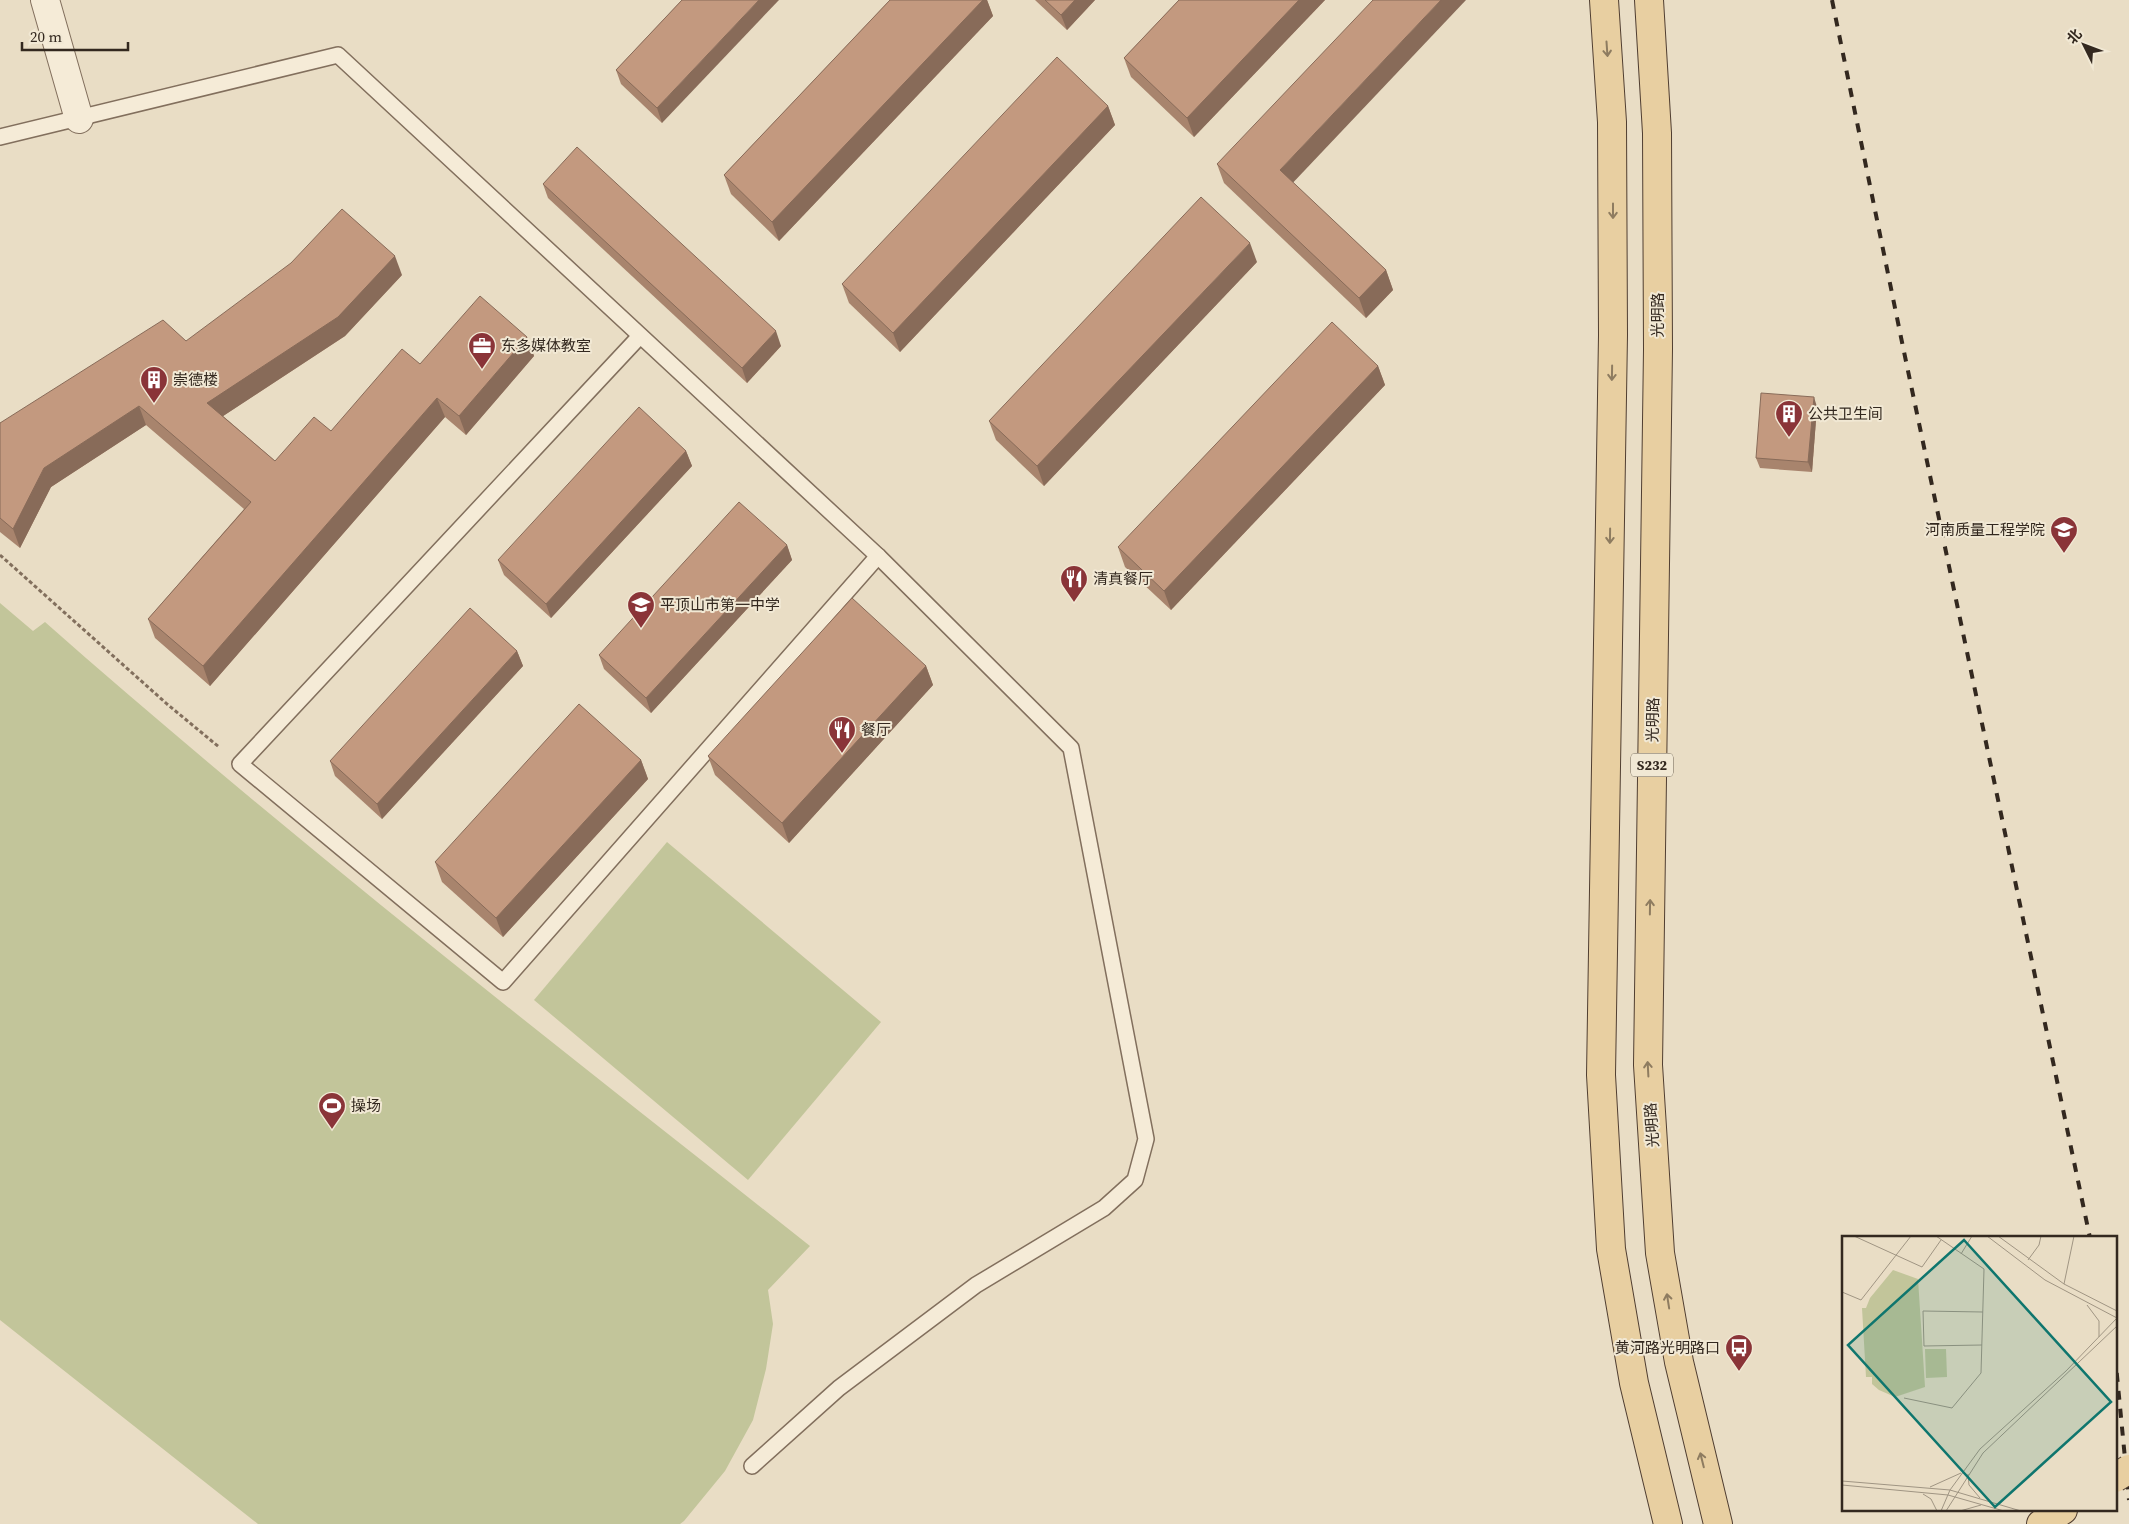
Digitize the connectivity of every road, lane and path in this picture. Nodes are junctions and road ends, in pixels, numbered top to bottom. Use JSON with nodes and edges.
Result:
{"nodes":[{"id":1,"x":45,"y":0,"type":"edge"},
{"id":2,"x":1604,"y":0,"type":"edge"},
{"id":3,"x":1649,"y":0,"type":"edge"},
{"id":4,"x":79,"y":119,"type":"junction"},
{"id":5,"x":0,"y":137,"type":"edge"},
{"id":6,"x":640,"y":336,"type":"junction"},
{"id":7,"x":0,"y":555,"type":"edge"},
{"id":8,"x":878,"y":556,"type":"junction"},
{"id":9,"x":240,"y":764,"type":"junction"},
{"id":10,"x":752,"y":1466,"type":"dead end"},
{"id":11,"x":2129,"y":1469,"type":"edge"},
{"id":12,"x":2116,"y":1477,"type":"edge"},
{"id":13,"x":1711,"y":1498,"type":"junction"},
{"id":14,"x":2060,"y":1512,"type":"edge"},
{"id":15,"x":1665,"y":1520,"type":"edge"},
{"id":16,"x":1718,"y":1524,"type":"edge"},
{"id":17,"x":1738,"y":1524,"type":"edge"},
{"id":18,"x":2041,"y":1524,"type":"edge"}],
"edges":[{"from":1,"to":4,"type":"street"},
{"from":2,"to":15,"type":"main road","one_way":true},
{"from":13,"to":3,"type":"main road","name":"光明路","number":"S232","one_way":true},
{"from":4,"to":5,"type":"lane"},
{"from":4,"to":6,"type":"lane"},
{"from":6,"to":8,"type":"lane"},
{"from":6,"to":9,"type":"lane"},
{"from":7,"to":9,"type":"path"},
{"from":8,"to":9,"type":"lane"},
{"from":8,"to":10,"type":"lane"},
{"from":11,"to":12,"type":"main road","bridge":true},
{"from":13,"to":16,"type":"main road","name":"光明路","number":"S232"},
{"from":13,"to":17,"type":"main road"},
{"from":14,"to":18,"type":"main road"}]}
